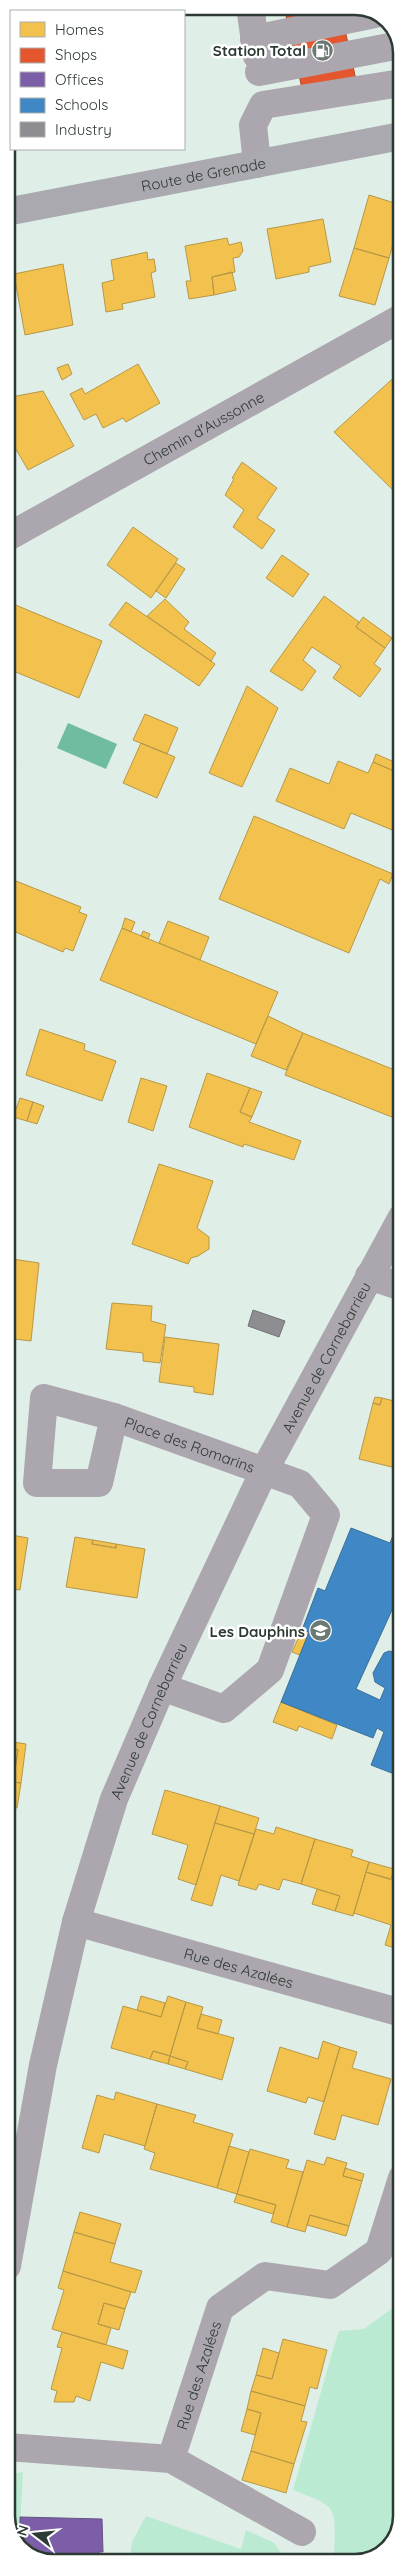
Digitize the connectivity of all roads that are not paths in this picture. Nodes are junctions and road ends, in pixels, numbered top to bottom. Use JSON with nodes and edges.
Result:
{"nodes":[{"id":1,"x":251,"y":15,"type":"edge"},
{"id":2,"x":365,"y":16,"type":"edge"},
{"id":3,"x":254,"y":39,"type":"junction"},
{"id":4,"x":393,"y":46,"type":"edge"},
{"id":5,"x":259,"y":72,"type":"junction"},
{"id":6,"x":393,"y":84,"type":"edge"},
{"id":7,"x":263,"y":105,"type":"junction"},
{"id":8,"x":393,"y":138,"type":"edge"},
{"id":9,"x":257,"y":164,"type":"junction"},
{"id":10,"x":15,"y":210,"type":"edge"},
{"id":11,"x":393,"y":322,"type":"edge"},
{"id":12,"x":15,"y":533,"type":"edge"},
{"id":13,"x":393,"y":1234,"type":"edge"},
{"id":14,"x":369,"y":1276,"type":"junction"},
{"id":15,"x":393,"y":1284,"type":"edge"},
{"id":16,"x":114,"y":1417,"type":"dead end"},
{"id":17,"x":264,"y":1471,"type":"junction"},
{"id":18,"x":162,"y":1687,"type":"junction"},
{"id":19,"x":76,"y":1922,"type":"junction"},
{"id":20,"x":393,"y":2010,"type":"edge"},
{"id":21,"x":393,"y":2207,"type":"edge"},
{"id":22,"x":15,"y":2221,"type":"edge"},
{"id":23,"x":15,"y":2448,"type":"edge"},
{"id":24,"x":171,"y":2459,"type":"junction"},
{"id":25,"x":302,"y":2532,"type":"dead end"}],
"edges":[{"from":1,"to":3,"type":"street"},
{"from":2,"to":3,"type":"street"},
{"from":3,"to":5,"type":"street"},
{"from":4,"to":5,"type":"street"},
{"from":5,"to":7,"type":"street"},
{"from":6,"to":7,"type":"street"},
{"from":7,"to":9,"type":"street"},
{"from":8,"to":9,"type":"main road","name":"Route de Grenade"},
{"from":9,"to":10,"type":"main road","name":"Route de Grenade"},
{"from":11,"to":12,"type":"street","name":"Chemin d'Aussonne"},
{"from":13,"to":14,"type":"street","name":"Avenue de Cornebarrieu"},
{"from":14,"to":15,"type":"street"},
{"from":14,"to":17,"type":"street","name":"Avenue de Cornebarrieu"},
{"from":16,"to":17,"type":"street","name":"Place des Romarins"},
{"from":17,"to":18,"type":"street","name":"Avenue de Cornebarrieu"},
{"from":17,"to":18,"type":"street","name":"Place des Romarins"},
{"from":18,"to":19,"type":"street","name":"Avenue de Cornebarrieu"},
{"from":19,"to":20,"type":"street","name":"Rue des Azalées"},
{"from":19,"to":22,"type":"street","name":"Avenue de Cornebarrieu"},
{"from":21,"to":24,"type":"street","name":"Rue des Azalées"},
{"from":23,"to":24,"type":"street"},
{"from":24,"to":25,"type":"street"}]}
